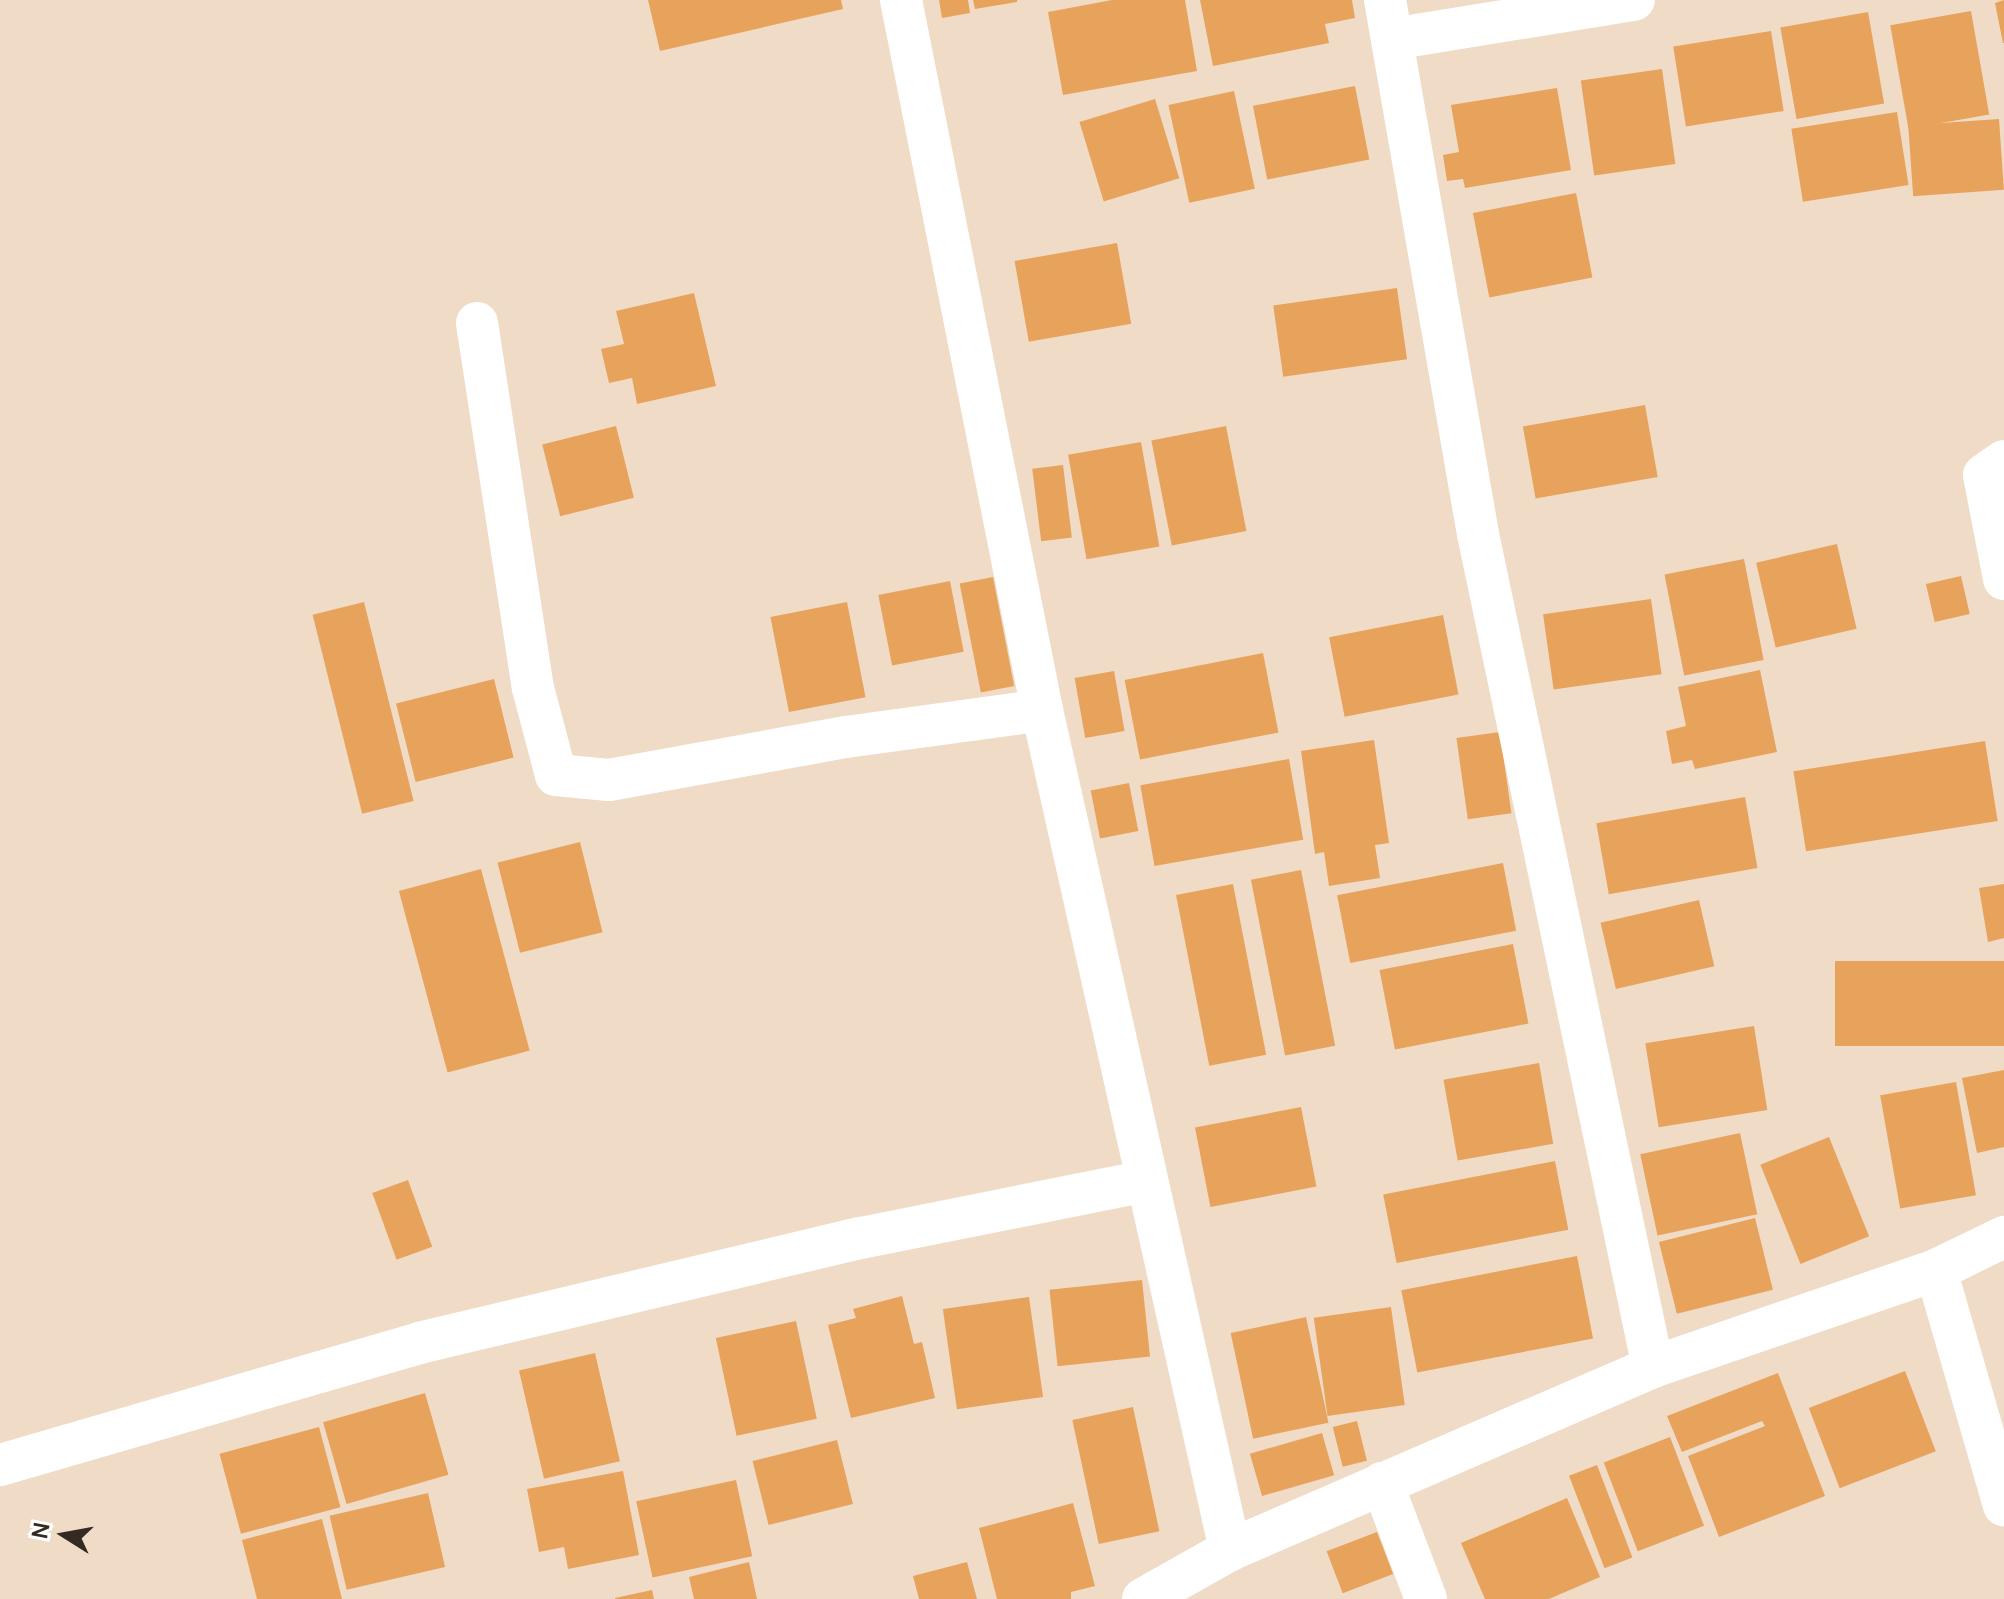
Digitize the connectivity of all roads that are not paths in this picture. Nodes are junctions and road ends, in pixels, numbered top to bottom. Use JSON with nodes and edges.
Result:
{"nodes":[{"id":1,"x":901,"y":0,"type":"edge"},
{"id":2,"x":1634,"y":0,"type":"edge"},
{"id":3,"x":1388,"y":19,"type":"edge"},
{"id":4,"x":477,"y":323,"type":"dead end"},
{"id":5,"x":2004,"y":461,"type":"edge"},
{"id":6,"x":2004,"y":579,"type":"edge"},
{"id":7,"x":1042,"y":710,"type":"junction"},
{"id":8,"x":1145,"y":1181,"type":"junction"},
{"id":9,"x":2004,"y":1237,"type":"edge"},
{"id":10,"x":1936,"y":1270,"type":"junction"},
{"id":11,"x":1653,"y":1367,"type":"junction"},
{"id":12,"x":0,"y":1465,"type":"edge"},
{"id":13,"x":1382,"y":1483,"type":"junction"},
{"id":14,"x":2004,"y":1505,"type":"edge"},
{"id":15,"x":1230,"y":1550,"type":"junction"},
{"id":16,"x":1143,"y":1599,"type":"edge"},
{"id":17,"x":1426,"y":1599,"type":"edge"}],
"edges":[{"from":1,"to":7,"type":"street"},
{"from":2,"to":3,"type":"street"},
{"from":3,"to":11,"type":"street"},
{"from":4,"to":7,"type":"street"},
{"from":5,"to":6,"type":"street"},
{"from":7,"to":8,"type":"street"},
{"from":8,"to":12,"type":"street"},
{"from":8,"to":15,"type":"street"},
{"from":9,"to":10,"type":"street"},
{"from":10,"to":11,"type":"street"},
{"from":10,"to":14,"type":"street"},
{"from":11,"to":13,"type":"street"},
{"from":13,"to":15,"type":"street"},
{"from":13,"to":17,"type":"street"},
{"from":15,"to":16,"type":"street"}]}
